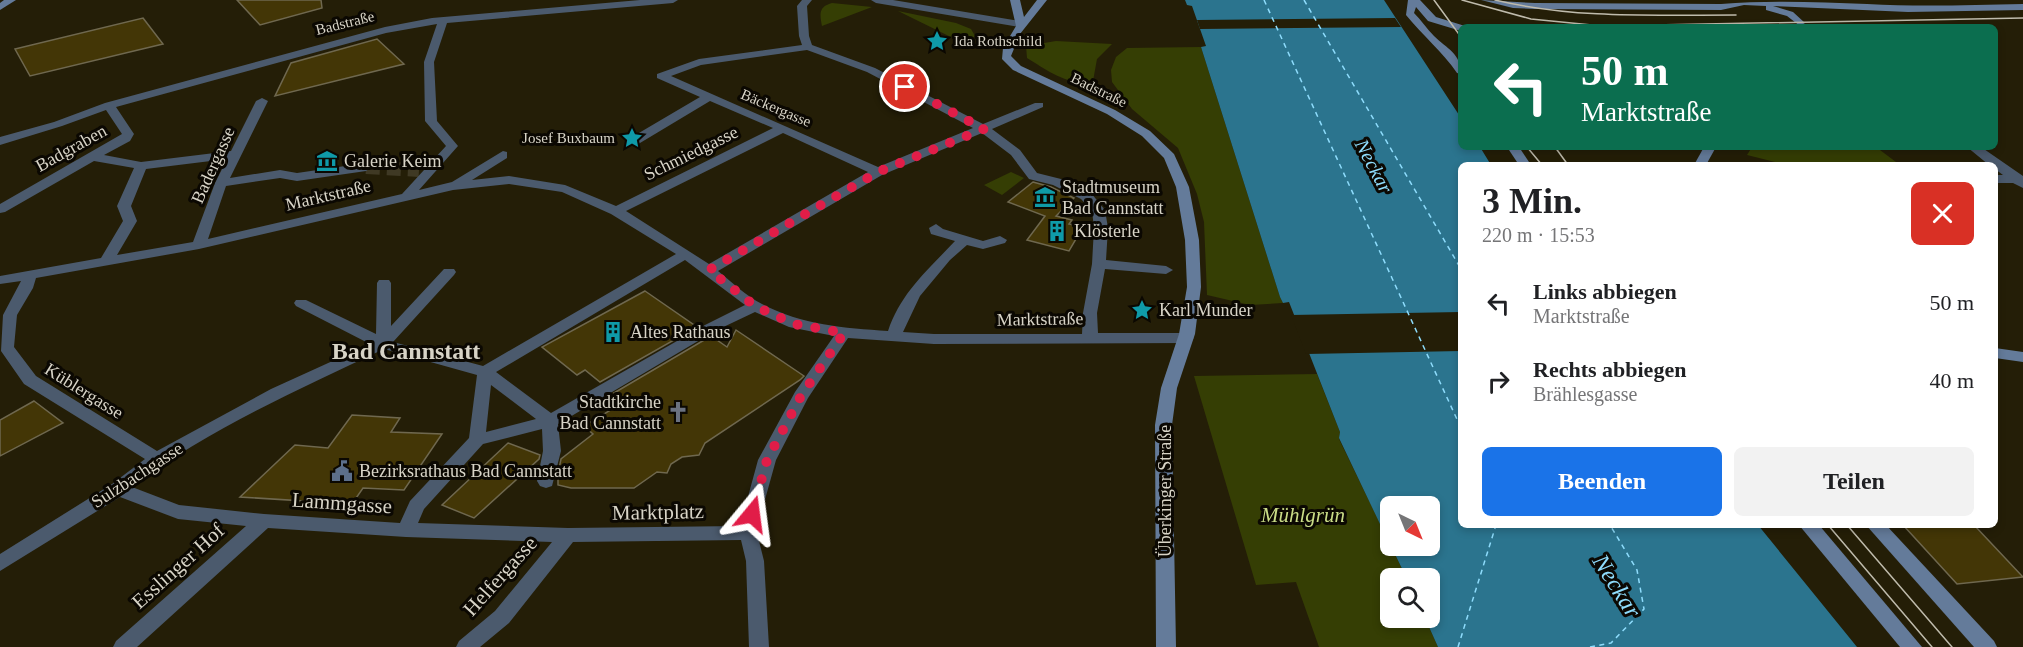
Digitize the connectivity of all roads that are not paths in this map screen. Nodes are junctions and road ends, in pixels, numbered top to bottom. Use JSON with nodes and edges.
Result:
{"nodes":[{"id":1,"x":11,"y":0,"type":"edge"},
{"id":2,"x":673,"y":0,"type":"edge"},
{"id":3,"x":807,"y":0,"type":"edge"},
{"id":4,"x":876,"y":0,"type":"edge"},
{"id":5,"x":1015,"y":0,"type":"edge"},
{"id":6,"x":1042,"y":0,"type":"edge"},
{"id":7,"x":1414,"y":0,"type":"edge"},
{"id":8,"x":1486,"y":0,"type":"edge"},
{"id":9,"x":1820,"y":6,"type":"junction"},
{"id":10,"x":0,"y":7,"type":"edge"},
{"id":11,"x":1721,"y":7,"type":"junction"},
{"id":12,"x":2023,"y":7,"type":"edge"},
{"id":13,"x":443,"y":20,"type":"junction"},
{"id":14,"x":1020,"y":24,"type":"junction"},
{"id":15,"x":1798,"y":24,"type":"edge"},
{"id":16,"x":1799,"y":24,"type":"edge"},
{"id":17,"x":1458,"y":27,"type":"edge"},
{"id":18,"x":808,"y":47,"type":"junction"},
{"id":19,"x":1458,"y":66,"type":"edge"},
{"id":20,"x":173,"y":87,"type":"junction"},
{"id":21,"x":708,"y":97,"type":"junction"},
{"id":22,"x":262,"y":101,"type":"dead end"},
{"id":23,"x":109,"y":105,"type":"junction"},
{"id":24,"x":1039,"y":105,"type":"dead end"},
{"id":25,"x":783,"y":128,"type":"junction"},
{"id":26,"x":984,"y":129,"type":"junction"},
{"id":27,"x":0,"y":131,"type":"edge"},
{"id":28,"x":0,"y":141,"type":"edge"},
{"id":29,"x":632,"y":143,"type":"dead end"},
{"id":30,"x":1977,"y":150,"type":"edge"},
{"id":31,"x":236,"y":154,"type":"junction"},
{"id":32,"x":503,"y":155,"type":"dead end"},
{"id":33,"x":93,"y":157,"type":"junction"},
{"id":34,"x":1994,"y":162,"type":"edge"},
{"id":35,"x":1998,"y":165,"type":"edge"},
{"id":36,"x":141,"y":166,"type":"junction"},
{"id":37,"x":366,"y":167,"type":"tunnel mouth"},
{"id":38,"x":878,"y":172,"type":"junction"},
{"id":39,"x":1998,"y":179,"type":"edge"},
{"id":40,"x":2021,"y":181,"type":"edge"},
{"id":41,"x":222,"y":183,"type":"junction"},
{"id":42,"x":453,"y":186,"type":"junction"},
{"id":43,"x":405,"y":198,"type":"junction"},
{"id":44,"x":0,"y":209,"type":"edge"},
{"id":45,"x":616,"y":211,"type":"junction"},
{"id":46,"x":936,"y":228,"type":"dead end"},
{"id":47,"x":962,"y":240,"type":"junction"},
{"id":48,"x":1000,"y":240,"type":"dead end"},
{"id":49,"x":200,"y":245,"type":"junction"},
{"id":50,"x":686,"y":254,"type":"junction"},
{"id":51,"x":105,"y":262,"type":"junction"},
{"id":52,"x":1099,"y":264,"type":"junction"},
{"id":53,"x":709,"y":270,"type":"junction"},
{"id":54,"x":1166,"y":270,"type":"dead end"},
{"id":55,"x":449,"y":272,"type":"dead end"},
{"id":56,"x":29,"y":276,"type":"junction"},
{"id":57,"x":0,"y":280,"type":"edge"},
{"id":58,"x":384,"y":283,"type":"dead end"},
{"id":59,"x":302,"y":303,"type":"dead end"},
{"id":60,"x":755,"y":306,"type":"junction"},
{"id":61,"x":844,"y":333,"type":"junction"},
{"id":62,"x":894,"y":336,"type":"junction"},
{"id":63,"x":1090,"y":338,"type":"junction"},
{"id":64,"x":1186,"y":338,"type":"junction"},
{"id":65,"x":383,"y":344,"type":"junction"},
{"id":66,"x":1998,"y":353,"type":"edge"},
{"id":67,"x":2023,"y":357,"type":"edge"},
{"id":68,"x":485,"y":372,"type":"junction"},
{"id":69,"x":550,"y":421,"type":"junction"},
{"id":70,"x":477,"y":440,"type":"junction"},
{"id":71,"x":157,"y":459,"type":"junction"},
{"id":72,"x":546,"y":481,"type":"dead end"},
{"id":73,"x":118,"y":489,"type":"junction"},
{"id":74,"x":264,"y":521,"type":"junction"},
{"id":75,"x":1812,"y":528,"type":"edge"},
{"id":76,"x":1878,"y":528,"type":"edge"},
{"id":77,"x":405,"y":530,"type":"junction"},
{"id":78,"x":748,"y":533,"type":"junction"},
{"id":79,"x":568,"y":535,"type":"junction"},
{"id":80,"x":0,"y":563,"type":"edge"},
{"id":81,"x":123,"y":647,"type":"edge"},
{"id":82,"x":466,"y":647,"type":"edge"},
{"id":83,"x":759,"y":647,"type":"edge"},
{"id":84,"x":1166,"y":647,"type":"edge"},
{"id":85,"x":1912,"y":647,"type":"edge"},
{"id":86,"x":1988,"y":647,"type":"edge"}],
"edges":[{"from":1,"to":10,"type":"main road"},
{"from":2,"to":13,"type":"street","name":"Badstraße"},
{"from":3,"to":18,"type":"street"},
{"from":4,"to":14,"type":"street"},
{"from":5,"to":14,"type":"main road"},
{"from":6,"to":14,"type":"main road","name":"Badstraße"},
{"from":7,"to":17,"type":"main road"},
{"from":7,"to":19,"type":"main road"},
{"from":8,"to":11,"type":"main road"},
{"from":9,"to":11,"type":"main road"},
{"from":9,"to":12,"type":"main road"},
{"from":9,"to":16,"type":"main road"},
{"from":11,"to":15,"type":"main road"},
{"from":13,"to":20,"type":"street","name":"Badstraße"},
{"from":13,"to":43,"type":"street"},
{"from":14,"to":64,"type":"main road","name":"Badstraße"},
{"from":18,"to":21,"type":"street","name":"Bäckergasse"},
{"from":18,"to":26,"type":"street"},
{"from":20,"to":23,"type":"street","name":"Badstraße"},
{"from":20,"to":27,"type":"street","name":"Badstraße"},
{"from":21,"to":25,"type":"street","name":"Bäckergasse"},
{"from":21,"to":29,"type":"street"},
{"from":22,"to":31,"type":"street","name":"Badergasse"},
{"from":23,"to":28,"type":"street","name":"Badstraße"},
{"from":23,"to":33,"type":"street","name":"Badgraben"},
{"from":24,"to":26,"type":"street"},
{"from":25,"to":38,"type":"street","name":"Bäckergasse"},
{"from":25,"to":45,"type":"street","name":"Schmiedgasse"},
{"from":26,"to":38,"type":"street"},
{"from":26,"to":52,"type":"street"},
{"from":30,"to":34,"type":"street"},
{"from":31,"to":36,"type":"street"},
{"from":31,"to":41,"type":"street","name":"Badergasse"},
{"from":32,"to":42,"type":"street"},
{"from":33,"to":36,"type":"street"},
{"from":33,"to":44,"type":"street","name":"Badgraben"},
{"from":35,"to":40,"type":"street"},
{"from":36,"to":51,"type":"street"},
{"from":37,"to":41,"type":"street","name":"Marktstraße"},
{"from":38,"to":53,"type":"street"},
{"from":39,"to":40,"type":"street"},
{"from":41,"to":49,"type":"street","name":"Badergasse"},
{"from":42,"to":43,"type":"street","name":"Marktstraße"},
{"from":42,"to":45,"type":"street","name":"Marktstraße"},
{"from":43,"to":49,"type":"street","name":"Marktstraße"},
{"from":45,"to":50,"type":"street","name":"Marktstraße"},
{"from":46,"to":47,"type":"street"},
{"from":47,"to":48,"type":"street"},
{"from":47,"to":62,"type":"street"},
{"from":49,"to":51,"type":"street","name":"Marktstraße"},
{"from":50,"to":53,"type":"street","name":"Marktstraße"},
{"from":50,"to":68,"type":"street"},
{"from":51,"to":56,"type":"street","name":"Marktstraße"},
{"from":52,"to":54,"type":"street"},
{"from":52,"to":63,"type":"street"},
{"from":53,"to":60,"type":"street","name":"Marktstraße"},
{"from":55,"to":65,"type":"street"},
{"from":56,"to":57,"type":"street","name":"Marktstraße"},
{"from":56,"to":71,"type":"street","name":"Küblergasse"},
{"from":58,"to":65,"type":"street"},
{"from":59,"to":65,"type":"street"},
{"from":60,"to":61,"type":"street","name":"Marktstraße"},
{"from":60,"to":69,"type":"street"},
{"from":61,"to":62,"type":"street","name":"Marktstraße"},
{"from":61,"to":78,"type":"street"},
{"from":62,"to":63,"type":"street","name":"Marktstraße"},
{"from":63,"to":64,"type":"street","name":"Marktstraße"},
{"from":64,"to":84,"type":"main road","name":"Überkinger Straße"},
{"from":65,"to":68,"type":"street"},
{"from":65,"to":71,"type":"street","name":"Sulzbachgasse"},
{"from":66,"to":67,"type":"main road"},
{"from":68,"to":69,"type":"street"},
{"from":68,"to":70,"type":"street"},
{"from":69,"to":70,"type":"street"},
{"from":69,"to":72,"type":"street"},
{"from":70,"to":77,"type":"street"},
{"from":71,"to":73,"type":"street","name":"Sulzbachgasse"},
{"from":73,"to":74,"type":"street","name":"Lammgasse"},
{"from":73,"to":80,"type":"street","name":"Sulzbachgasse"},
{"from":74,"to":77,"type":"street","name":"Lammgasse"},
{"from":74,"to":81,"type":"street","name":"Esslinger Hof"},
{"from":75,"to":85,"type":"main road"},
{"from":76,"to":86,"type":"main road"},
{"from":77,"to":79,"type":"street","name":"Lammgasse"},
{"from":78,"to":79,"type":"street","name":"Marktplatz"},
{"from":78,"to":83,"type":"street"},
{"from":79,"to":82,"type":"street","name":"Helfergasse"}]}
